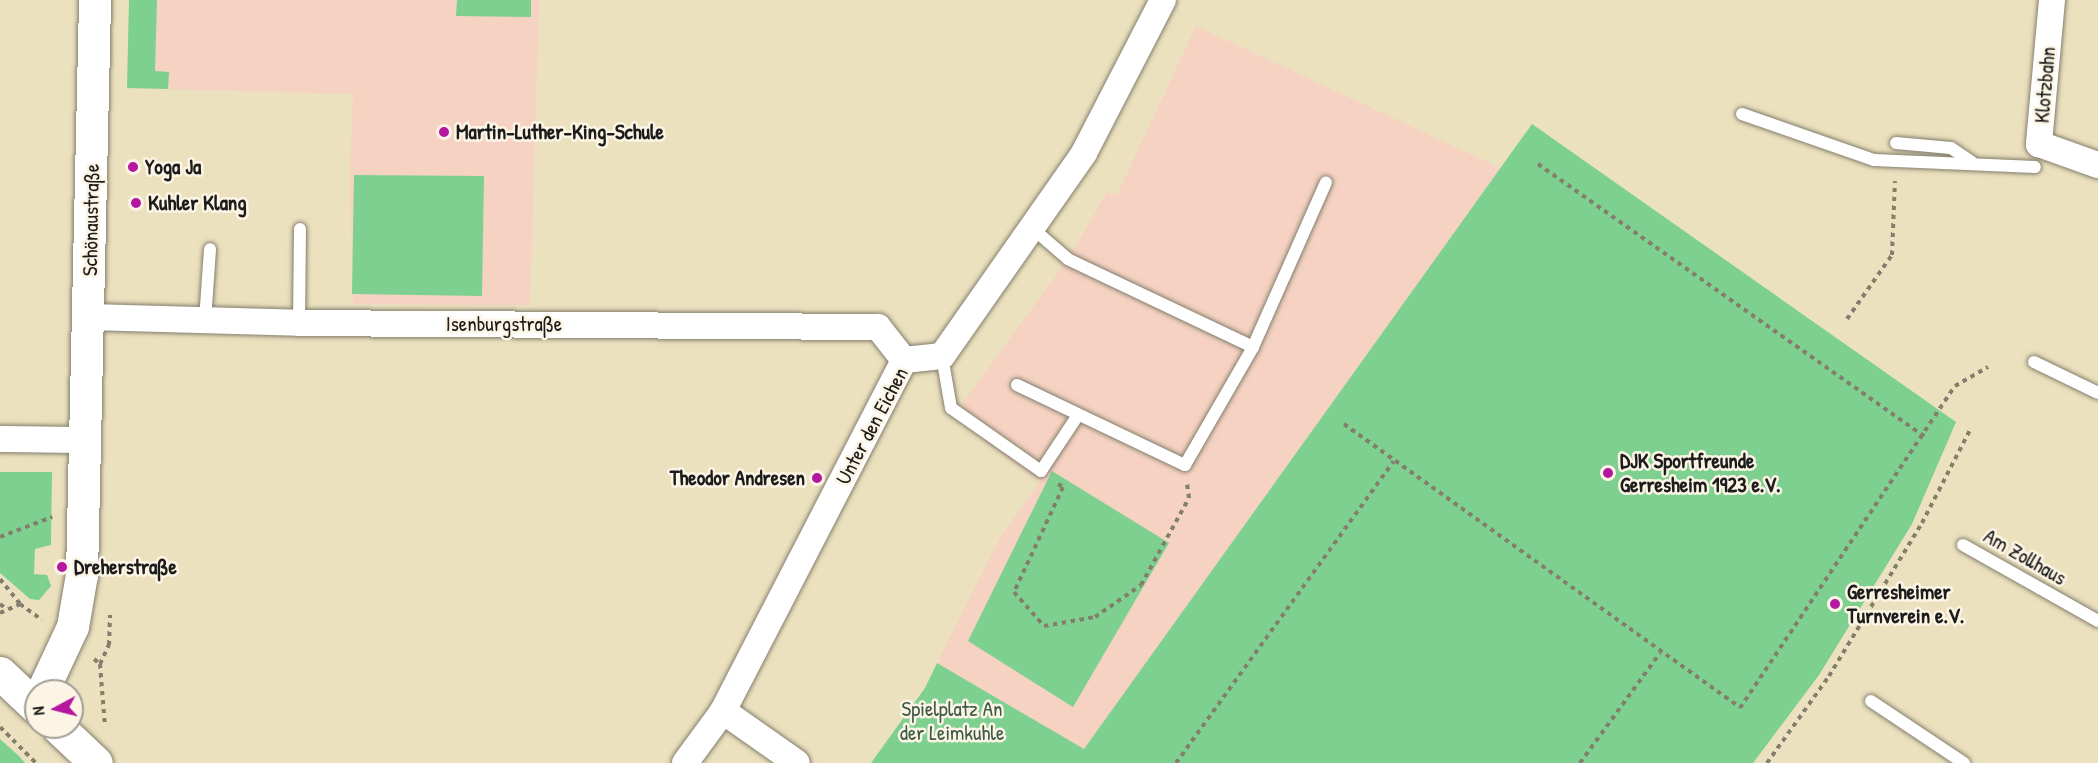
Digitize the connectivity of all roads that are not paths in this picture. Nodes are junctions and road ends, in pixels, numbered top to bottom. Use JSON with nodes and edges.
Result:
{"nodes":[{"id":1,"x":95,"y":0,"type":"edge"},
{"id":2,"x":1163,"y":0,"type":"edge"},
{"id":3,"x":2052,"y":0,"type":"edge"},
{"id":4,"x":1742,"y":114,"type":"dead end"},
{"id":5,"x":1896,"y":143,"type":"dead end"},
{"id":6,"x":1972,"y":162,"type":"junction"},
{"id":7,"x":2098,"y":165,"type":"edge"},
{"id":8,"x":2035,"y":167,"type":"dead end"},
{"id":9,"x":1326,"y":182,"type":"dead end"},
{"id":10,"x":1031,"y":227,"type":"junction"},
{"id":11,"x":300,"y":229,"type":"dead end"},
{"id":12,"x":210,"y":249,"type":"dead end"},
{"id":13,"x":89,"y":317,"type":"junction"},
{"id":14,"x":206,"y":321,"type":"junction"},
{"id":15,"x":299,"y":323,"type":"junction"},
{"id":16,"x":1253,"y":347,"type":"junction"},
{"id":17,"x":942,"y":356,"type":"junction"},
{"id":18,"x":904,"y":360,"type":"junction"},
{"id":19,"x":2034,"y":362,"type":"dead end"},
{"id":20,"x":1017,"y":385,"type":"dead end"},
{"id":21,"x":2098,"y":393,"type":"edge"},
{"id":22,"x":1078,"y":415,"type":"junction"},
{"id":23,"x":0,"y":439,"type":"edge"},
{"id":24,"x":83,"y":440,"type":"junction"},
{"id":25,"x":1963,"y":545,"type":"dead end"},
{"id":26,"x":2098,"y":621,"type":"edge"},
{"id":27,"x":0,"y":673,"type":"edge"},
{"id":28,"x":49,"y":679,"type":"edge"},
{"id":29,"x":24,"y":695,"type":"edge"},
{"id":30,"x":1871,"y":701,"type":"dead end"},
{"id":31,"x":723,"y":711,"type":"junction"},
{"id":32,"x":71,"y":739,"type":"edge"},
{"id":33,"x":96,"y":763,"type":"edge"},
{"id":34,"x":685,"y":763,"type":"edge"},
{"id":35,"x":797,"y":763,"type":"edge"},
{"id":36,"x":1964,"y":763,"type":"edge"}],
"edges":[{"from":1,"to":13,"type":"street","name":"Schönaustraße"},
{"from":2,"to":10,"type":"street"},
{"from":3,"to":7,"type":"street","name":"Klotzbahn"},
{"from":4,"to":6,"type":"lane"},
{"from":5,"to":6,"type":"lane"},
{"from":6,"to":8,"type":"lane"},
{"from":9,"to":16,"type":"lane"},
{"from":10,"to":16,"type":"lane"},
{"from":10,"to":17,"type":"street"},
{"from":11,"to":15,"type":"lane"},
{"from":12,"to":14,"type":"lane"},
{"from":13,"to":14,"type":"street","name":"Isenburgstraße"},
{"from":13,"to":24,"type":"street","name":"Schönaustraße"},
{"from":14,"to":15,"type":"street","name":"Isenburgstraße"},
{"from":15,"to":18,"type":"street","name":"Isenburgstraße"},
{"from":16,"to":22,"type":"lane"},
{"from":17,"to":18,"type":"street","name":"Unter den Eichen"},
{"from":17,"to":22,"type":"lane"},
{"from":18,"to":31,"type":"street","name":"Unter den Eichen"},
{"from":19,"to":21,"type":"lane"},
{"from":20,"to":22,"type":"lane"},
{"from":23,"to":24,"type":"street"},
{"from":24,"to":28,"type":"street","name":"Schönaustraße"},
{"from":25,"to":26,"type":"lane","name":"Am Zollhaus"},
{"from":27,"to":29,"type":"main road"},
{"from":30,"to":36,"type":"lane"},
{"from":31,"to":34,"type":"street","name":"Unter den Eichen"},
{"from":31,"to":35,"type":"street"},
{"from":32,"to":33,"type":"main road"}]}
